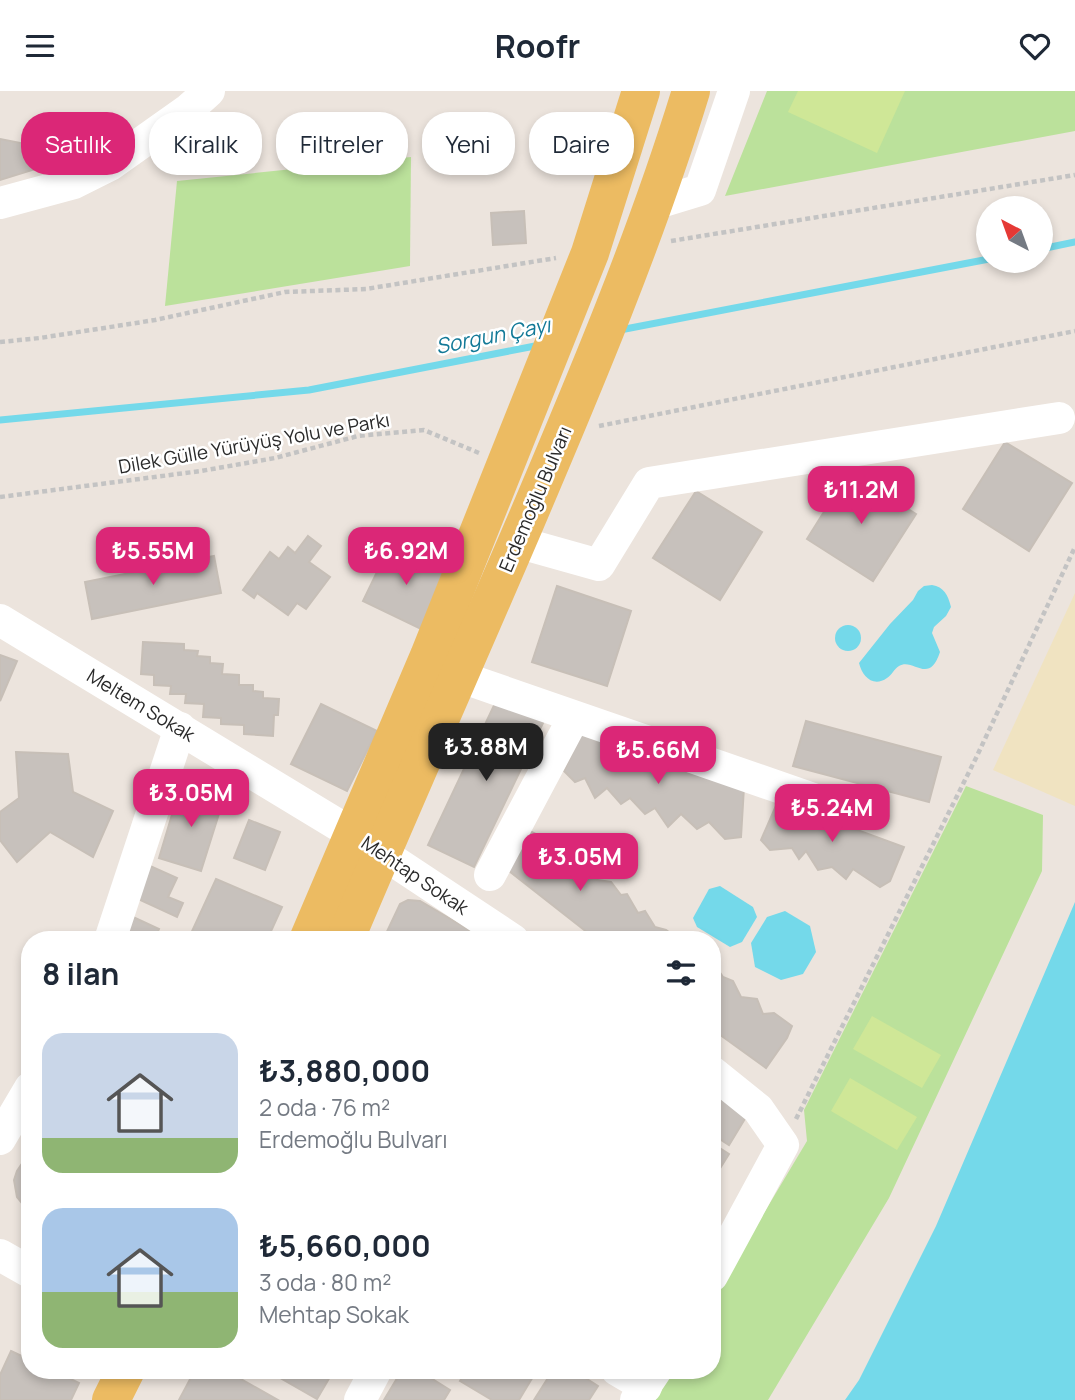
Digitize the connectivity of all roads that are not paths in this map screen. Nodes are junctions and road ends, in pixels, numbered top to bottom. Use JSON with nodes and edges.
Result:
{"nodes":[{"id":1,"x":209,"y":91,"type":"edge"},
{"id":2,"x":641,"y":91,"type":"edge"},
{"id":3,"x":691,"y":91,"type":"edge"},
{"id":4,"x":734,"y":91,"type":"edge"},
{"id":5,"x":0,"y":202,"type":"edge"},
{"id":6,"x":653,"y":204,"type":"junction"},
{"id":7,"x":1059,"y":418,"type":"dead end"},
{"id":8,"x":517,"y":542,"type":"junction"},
{"id":9,"x":0,"y":620,"type":"edge"},
{"id":10,"x":458,"y":677,"type":"junction"},
{"id":11,"x":574,"y":717,"type":"junction"},
{"id":12,"x":180,"y":728,"type":"junction"},
{"id":13,"x":845,"y":810,"type":"dead end"},
{"id":14,"x":367,"y":843,"type":"junction"},
{"id":15,"x":490,"y":875,"type":"dead end"},
{"id":16,"x":113,"y":931,"type":"edge"},
{"id":17,"x":313,"y":931,"type":"edge"},
{"id":18,"x":347,"y":931,"type":"edge"},
{"id":19,"x":499,"y":931,"type":"edge"},
{"id":20,"x":721,"y":1079,"type":"edge"},
{"id":21,"x":21,"y":1103,"type":"edge"},
{"id":22,"x":0,"y":1139,"type":"edge"},
{"id":23,"x":0,"y":1255,"type":"edge"},
{"id":24,"x":721,"y":1259,"type":"edge"},
{"id":25,"x":21,"y":1267,"type":"edge"},
{"id":26,"x":122,"y":1379,"type":"edge"},
{"id":27,"x":149,"y":1379,"type":"edge"},
{"id":28,"x":371,"y":1379,"type":"edge"},
{"id":29,"x":111,"y":1400,"type":"edge"},
{"id":30,"x":140,"y":1400,"type":"edge"},
{"id":31,"x":360,"y":1400,"type":"edge"}],
"edges":[{"from":1,"to":5,"type":"street"},
{"from":2,"to":14,"type":"main road","name":"Erdemoğlu Bulvarı"},
{"from":3,"to":6,"type":"main road","name":"Erdemoğlu Bulvarı"},
{"from":4,"to":6,"type":"street"},
{"from":6,"to":8,"type":"main road","name":"Erdemoğlu Bulvarı"},
{"from":7,"to":8,"type":"street"},
{"from":8,"to":10,"type":"main road","name":"Erdemoğlu Bulvarı"},
{"from":9,"to":12,"type":"street","name":"Meltem Sokak"},
{"from":10,"to":11,"type":"street"},
{"from":10,"to":14,"type":"main road","name":"Erdemoğlu Bulvarı"},
{"from":11,"to":13,"type":"street"},
{"from":11,"to":15,"type":"street"},
{"from":12,"to":14,"type":"street","name":"Meltem Sokak"},
{"from":12,"to":16,"type":"street"},
{"from":14,"to":17,"type":"main road","name":"Erdemoğlu Bulvarı"},
{"from":14,"to":18,"type":"main road","name":"Erdemoğlu Bulvarı"},
{"from":14,"to":19,"type":"street","name":"Mehtap Sokak"},
{"from":20,"to":24,"type":"street"},
{"from":21,"to":22,"type":"street"},
{"from":23,"to":25,"type":"street"},
{"from":26,"to":29,"type":"main road"},
{"from":27,"to":30,"type":"main road"},
{"from":28,"to":31,"type":"street"}]}
